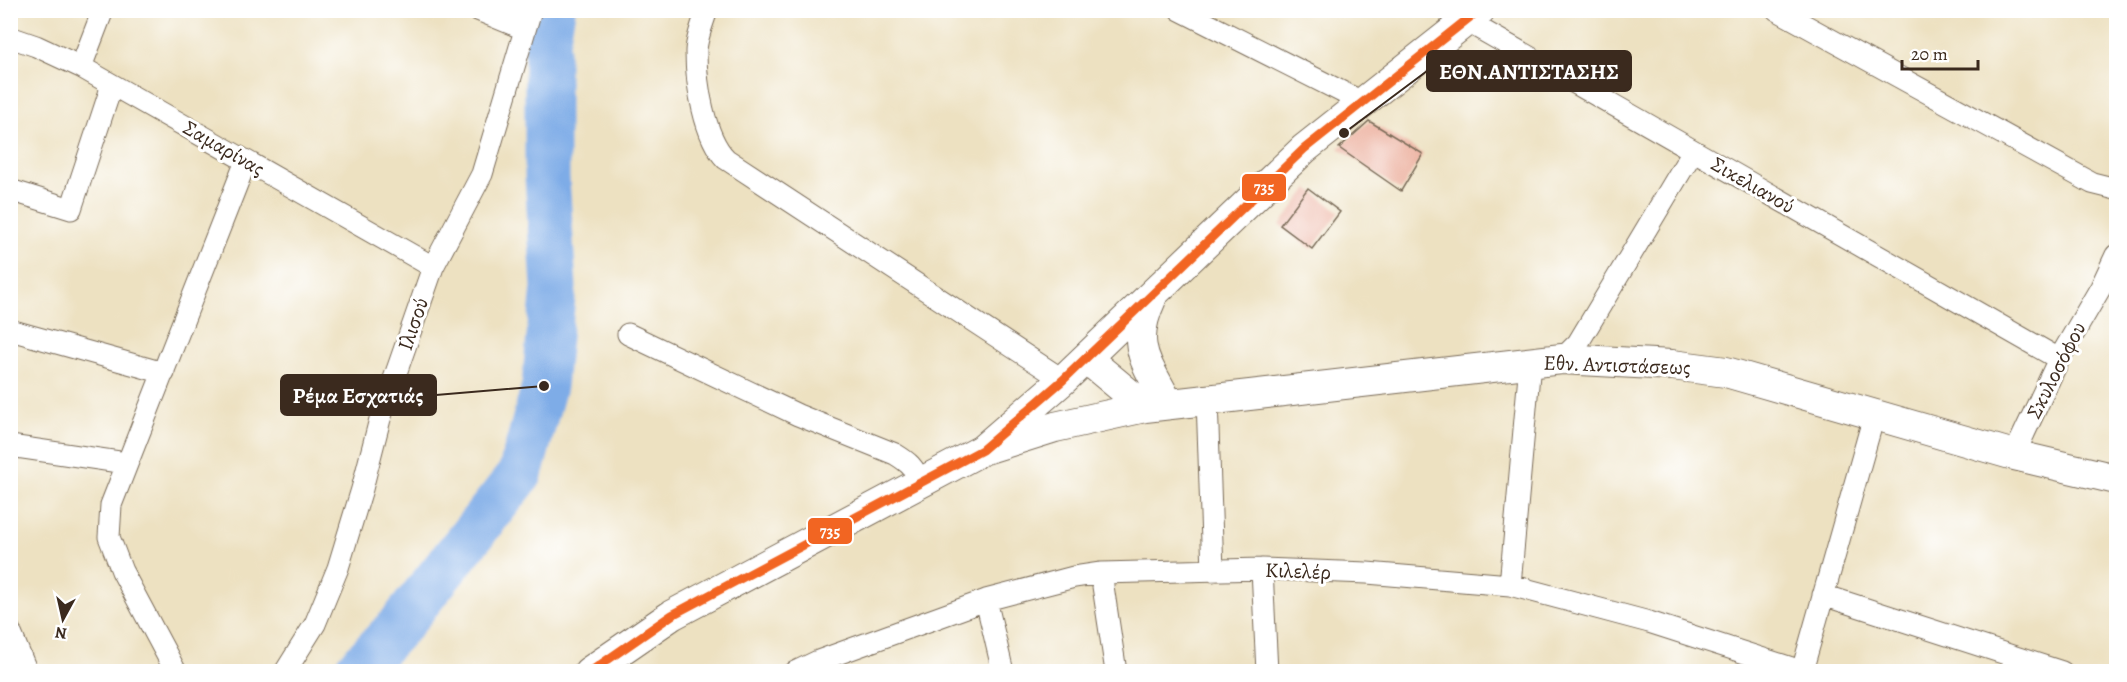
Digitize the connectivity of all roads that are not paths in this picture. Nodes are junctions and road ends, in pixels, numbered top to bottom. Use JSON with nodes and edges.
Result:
{"nodes":[{"id":1,"x":103,"y":10,"type":"edge"},
{"id":2,"x":478,"y":10,"type":"edge"},
{"id":3,"x":707,"y":10,"type":"edge"},
{"id":4,"x":1179,"y":10,"type":"edge"},
{"id":5,"x":1777,"y":10,"type":"edge"},
{"id":6,"x":1465,"y":14,"type":"edge"},
{"id":7,"x":528,"y":20,"type":"edge"},
{"id":8,"x":10,"y":37,"type":"edge"},
{"id":9,"x":81,"y":67,"type":"junction"},
{"id":10,"x":112,"y":85,"type":"junction"},
{"id":11,"x":1364,"y":103,"type":"junction"},
{"id":12,"x":1693,"y":151,"type":"junction"},
{"id":13,"x":246,"y":161,"type":"junction"},
{"id":14,"x":2116,"y":189,"type":"edge"},
{"id":15,"x":10,"y":190,"type":"edge"},
{"id":16,"x":2116,"y":255,"type":"edge"},
{"id":17,"x":433,"y":267,"type":"junction"},
{"id":18,"x":2109,"y":290,"type":"edge"},
{"id":19,"x":1153,"y":295,"type":"junction"},
{"id":20,"x":10,"y":330,"type":"edge"},
{"id":21,"x":628,"y":334,"type":"dead end"},
{"id":22,"x":1087,"y":359,"type":"junction"},
{"id":23,"x":1562,"y":359,"type":"junction"},
{"id":24,"x":2058,"y":359,"type":"junction"},
{"id":25,"x":1530,"y":363,"type":"junction"},
{"id":26,"x":164,"y":373,"type":"junction"},
{"id":27,"x":1063,"y":380,"type":"junction"},
{"id":28,"x":1208,"y":399,"type":"junction"},
{"id":29,"x":1156,"y":406,"type":"junction"},
{"id":30,"x":1874,"y":416,"type":"junction"},
{"id":31,"x":10,"y":446,"type":"edge"},
{"id":32,"x":982,"y":450,"type":"junction"},
{"id":33,"x":2014,"y":455,"type":"junction"},
{"id":34,"x":126,"y":463,"type":"junction"},
{"id":35,"x":2116,"y":479,"type":"edge"},
{"id":36,"x":919,"y":482,"type":"junction"},
{"id":37,"x":1262,"y":569,"type":"junction"},
{"id":38,"x":1213,"y":571,"type":"junction"},
{"id":39,"x":1101,"y":573,"type":"junction"},
{"id":40,"x":1510,"y":585,"type":"junction"},
{"id":41,"x":1823,"y":595,"type":"junction"},
{"id":42,"x":986,"y":600,"type":"junction"},
{"id":43,"x":10,"y":632,"type":"edge"},
{"id":44,"x":1756,"y":664,"type":"edge"},
{"id":45,"x":2025,"y":666,"type":"edge"},
{"id":46,"x":1803,"y":671,"type":"edge"},
{"id":47,"x":27,"y":672,"type":"edge"},
{"id":48,"x":176,"y":672,"type":"edge"},
{"id":49,"x":285,"y":672,"type":"edge"},
{"id":50,"x":589,"y":672,"type":"edge"},
{"id":51,"x":795,"y":672,"type":"edge"},
{"id":52,"x":1003,"y":672,"type":"edge"},
{"id":53,"x":1116,"y":672,"type":"edge"},
{"id":54,"x":1267,"y":672,"type":"edge"},
{"id":55,"x":2062,"y":672,"type":"edge"}],
"edges":[{"from":1,"to":9,"type":"street"},
{"from":2,"to":7,"type":"street"},
{"from":3,"to":27,"type":"street"},
{"from":4,"to":11,"type":"street"},
{"from":5,"to":14,"type":"street"},
{"from":6,"to":11,"type":"street"},
{"from":6,"to":12,"type":"street","name":"Σικελιανού"},
{"from":7,"to":17,"type":"street","name":"Ιλισού"},
{"from":8,"to":9,"type":"street","name":"Σαμαρίνας"},
{"from":9,"to":10,"type":"street","name":"Σαμαρίνας"},
{"from":10,"to":13,"type":"street","name":"Σαμαρίνας"},
{"from":10,"to":15,"type":"street"},
{"from":11,"to":19,"type":"street"},
{"from":12,"to":23,"type":"street"},
{"from":12,"to":24,"type":"street","name":"Σικελιανού"},
{"from":13,"to":17,"type":"street","name":"Σαμαρίνας"},
{"from":13,"to":26,"type":"street"},
{"from":16,"to":18,"type":"street","name":"Σκυλοσόφου"},
{"from":17,"to":49,"type":"street","name":"Ιλισού"},
{"from":18,"to":24,"type":"street","name":"Σκυλοσόφου"},
{"from":19,"to":22,"type":"street"},
{"from":19,"to":29,"type":"street"},
{"from":20,"to":26,"type":"street"},
{"from":21,"to":36,"type":"street"},
{"from":22,"to":27,"type":"street"},
{"from":22,"to":29,"type":"street"},
{"from":23,"to":25,"type":"street","name":"Εθν. Αντιστάσεως"},
{"from":23,"to":30,"type":"street","name":"Εθν. Αντιστάσεως"},
{"from":24,"to":33,"type":"street","name":"Σκυλοσόφου"},
{"from":25,"to":28,"type":"street","name":"Εθν. Αντιστάσεως"},
{"from":25,"to":40,"type":"street"},
{"from":26,"to":34,"type":"street"},
{"from":27,"to":32,"type":"street"},
{"from":28,"to":29,"type":"street","name":"Εθν. Αντιστάσεως"},
{"from":28,"to":38,"type":"street"},
{"from":29,"to":32,"type":"street","name":"Εθν. Αντιστάσεως"},
{"from":30,"to":33,"type":"street","name":"Εθν. Αντιστάσεως"},
{"from":30,"to":41,"type":"street"},
{"from":31,"to":34,"type":"street"},
{"from":32,"to":36,"type":"street"},
{"from":33,"to":35,"type":"street","name":"Εθν. Αντιστάσεως"},
{"from":34,"to":48,"type":"street"},
{"from":36,"to":50,"type":"street"},
{"from":37,"to":38,"type":"street","name":"Κιλελέρ"},
{"from":37,"to":40,"type":"street","name":"Κιλελέρ"},
{"from":37,"to":54,"type":"street"},
{"from":38,"to":39,"type":"street","name":"Κιλελέρ"},
{"from":39,"to":42,"type":"street","name":"Κιλελέρ"},
{"from":39,"to":53,"type":"street"},
{"from":40,"to":44,"type":"street","name":"Κιλελέρ"},
{"from":41,"to":45,"type":"street"},
{"from":41,"to":46,"type":"street"},
{"from":42,"to":51,"type":"street","name":"Κιλελέρ"},
{"from":42,"to":52,"type":"street"},
{"from":43,"to":47,"type":"street"},
{"from":44,"to":46,"type":"street","name":"Κιλελέρ"},
{"from":45,"to":55,"type":"street"}]}
